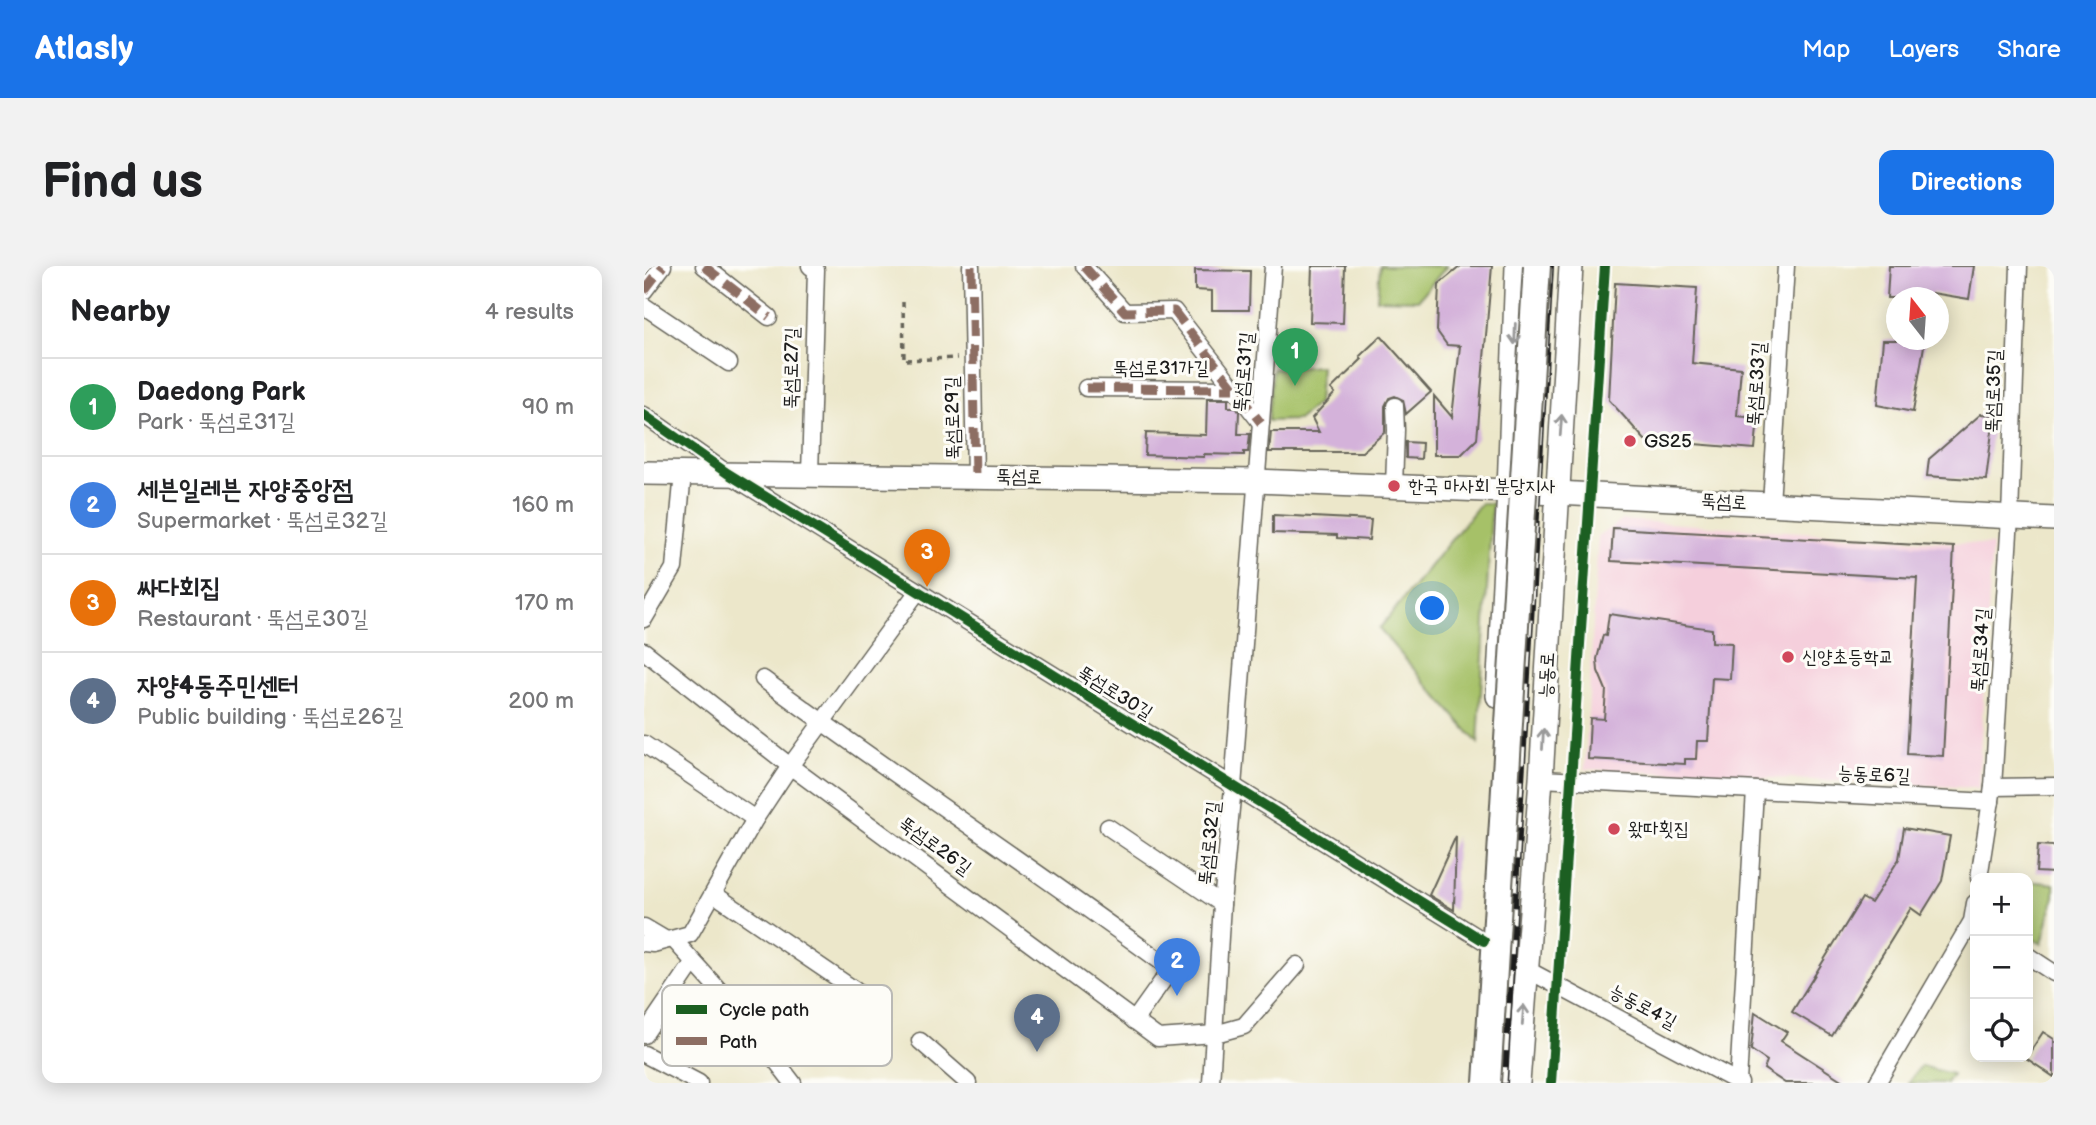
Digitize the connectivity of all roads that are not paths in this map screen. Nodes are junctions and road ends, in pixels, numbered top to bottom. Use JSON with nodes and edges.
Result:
{"nodes":[{"id":1,"x":663,"y":266,"type":"edge"},
{"id":2,"x":704,"y":266,"type":"edge"},
{"id":3,"x":810,"y":266,"type":"edge"},
{"id":4,"x":971,"y":266,"type":"edge"},
{"id":5,"x":1084,"y":266,"type":"edge"},
{"id":6,"x":1273,"y":266,"type":"edge"},
{"id":7,"x":1517,"y":266,"type":"edge"},
{"id":8,"x":1536,"y":266,"type":"edge"},
{"id":9,"x":1549,"y":266,"type":"edge"},
{"id":10,"x":1571,"y":266,"type":"edge"},
{"id":11,"x":1786,"y":266,"type":"edge"},
{"id":12,"x":2019,"y":266,"type":"edge"},
{"id":13,"x":644,"y":291,"type":"edge"},
{"id":14,"x":644,"y":306,"type":"edge"},
{"id":15,"x":769,"y":317,"type":"dead end"},
{"id":16,"x":729,"y":363,"type":"dead end"},
{"id":17,"x":1086,"y":388,"type":"dead end"},
{"id":18,"x":1234,"y":389,"type":"junction"},
{"id":19,"x":1395,"y":406,"type":"dead end"},
{"id":20,"x":644,"y":415,"type":"edge"},
{"id":21,"x":1261,"y":423,"type":"junction"},
{"id":22,"x":644,"y":473,"type":"edge"},
{"id":23,"x":683,"y":473,"type":"junction"},
{"id":24,"x":727,"y":473,"type":"junction"},
{"id":25,"x":810,"y":474,"type":"junction"},
{"id":26,"x":975,"y":477,"type":"junction"},
{"id":27,"x":1256,"y":481,"type":"junction"},
{"id":28,"x":1394,"y":486,"type":"junction"},
{"id":29,"x":1509,"y":491,"type":"junction"},
{"id":30,"x":1557,"y":493,"type":"junction"},
{"id":31,"x":1771,"y":504,"type":"junction"},
{"id":32,"x":2010,"y":517,"type":"junction"},
{"id":33,"x":2054,"y":519,"type":"edge"},
{"id":34,"x":918,"y":591,"type":"junction"},
{"id":35,"x":644,"y":619,"type":"edge"},
{"id":36,"x":644,"y":651,"type":"edge"},
{"id":37,"x":763,"y":679,"type":"dead end"},
{"id":38,"x":821,"y":723,"type":"junction"},
{"id":39,"x":644,"y":744,"type":"edge"},
{"id":40,"x":790,"y":766,"type":"junction"},
{"id":41,"x":1541,"y":779,"type":"junction"},
{"id":42,"x":2054,"y":786,"type":"edge"},
{"id":43,"x":1233,"y":787,"type":"junction"},
{"id":44,"x":1755,"y":790,"type":"junction"},
{"id":45,"x":1992,"y":794,"type":"junction"},
{"id":46,"x":755,"y":819,"type":"junction"},
{"id":47,"x":1108,"y":827,"type":"dead end"},
{"id":48,"x":1980,"y":873,"type":"edge"},
{"id":49,"x":714,"y":894,"type":"junction"},
{"id":50,"x":1222,"y":904,"type":"junction"},
{"id":51,"x":644,"y":927,"type":"edge"},
{"id":52,"x":1970,"y":929,"type":"edge"},
{"id":53,"x":670,"y":939,"type":"junction"},
{"id":54,"x":1484,"y":941,"type":"junction"},
{"id":55,"x":644,"y":943,"type":"edge"},
{"id":56,"x":2033,"y":959,"type":"edge"},
{"id":57,"x":693,"y":963,"type":"junction"},
{"id":58,"x":1297,"y":965,"type":"dead end"},
{"id":59,"x":1526,"y":969,"type":"junction"},
{"id":60,"x":2054,"y":973,"type":"edge"},
{"id":61,"x":678,"y":985,"type":"edge"},
{"id":62,"x":714,"y":985,"type":"edge"},
{"id":63,"x":848,"y":985,"type":"edge"},
{"id":64,"x":662,"y":1009,"type":"edge"},
{"id":65,"x":1135,"y":1021,"type":"junction"},
{"id":66,"x":1215,"y":1034,"type":"junction"},
{"id":67,"x":644,"y":1035,"type":"edge"},
{"id":68,"x":920,"y":1041,"type":"dead end"},
{"id":69,"x":644,"y":1054,"type":"edge"},
{"id":70,"x":662,"y":1063,"type":"edge"},
{"id":71,"x":667,"y":1066,"type":"edge"},
{"id":72,"x":780,"y":1066,"type":"edge"},
{"id":73,"x":1739,"y":1082,"type":"edge"},
{"id":74,"x":699,"y":1083,"type":"edge"},
{"id":75,"x":793,"y":1083,"type":"edge"},
{"id":76,"x":968,"y":1083,"type":"edge"},
{"id":77,"x":1211,"y":1083,"type":"edge"},
{"id":78,"x":1477,"y":1083,"type":"edge"},
{"id":79,"x":1487,"y":1083,"type":"edge"},
{"id":80,"x":1501,"y":1083,"type":"edge"},
{"id":81,"x":1518,"y":1083,"type":"edge"},
{"id":82,"x":1877,"y":1083,"type":"edge"}],
"edges":[{"from":1,"to":13,"type":"street"},
{"from":2,"to":15,"type":"street"},
{"from":3,"to":25,"type":"street","name":"뚝섬로27길"},
{"from":4,"to":26,"type":"street","name":"뚝섬로29길"},
{"from":5,"to":18,"type":"street","name":"뚝섬로31가길"},
{"from":6,"to":21,"type":"street","name":"뚝섬로31길"},
{"from":7,"to":29,"type":"main road","one_way":true},
{"from":8,"to":79,"type":"highway","bridge":true},
{"from":9,"to":80,"type":"highway"},
{"from":30,"to":10,"type":"main road","name":"능동로","one_way":true},
{"from":11,"to":31,"type":"street","name":"뚝섬로33길"},
{"from":12,"to":32,"type":"street","name":"뚝섬로35길"},
{"from":14,"to":16,"type":"street"},
{"from":17,"to":18,"type":"street","name":"뚝섬로31가길"},
{"from":18,"to":21,"type":"street","name":"뚝섬로31가길"},
{"from":19,"to":28,"type":"street"},
{"from":20,"to":24,"type":"street","name":"뚝섬로30길"},
{"from":21,"to":27,"type":"street","name":"뚝섬로31길"},
{"from":22,"to":23,"type":"main road","name":"뚝섬로"},
{"from":23,"to":24,"type":"main road","name":"뚝섬로"},
{"from":23,"to":35,"type":"street"},
{"from":24,"to":25,"type":"main road","name":"뚝섬로"},
{"from":24,"to":34,"type":"street","name":"뚝섬로30길"},
{"from":25,"to":26,"type":"main road","name":"뚝섬로"},
{"from":26,"to":27,"type":"main road","name":"뚝섬로"},
{"from":27,"to":28,"type":"main road","name":"뚝섬로"},
{"from":27,"to":43,"type":"street","name":"뚝섬로32길"},
{"from":28,"to":29,"type":"main road","name":"뚝섬로"},
{"from":29,"to":30,"type":"main road","name":"뚝섬로"},
{"from":29,"to":54,"type":"main road"},
{"from":30,"to":31,"type":"main road","name":"뚝섬로"},
{"from":41,"to":30,"type":"main road","name":"능동로","one_way":true},
{"from":31,"to":32,"type":"main road","name":"뚝섬로"},
{"from":32,"to":33,"type":"main road","name":"뚝섬로"},
{"from":32,"to":45,"type":"street","name":"뚝섬로34길"},
{"from":34,"to":38,"type":"street"},
{"from":34,"to":43,"type":"street","name":"뚝섬로30길"},
{"from":36,"to":40,"type":"street","name":"뚝섬로26길"},
{"from":37,"to":38,"type":"street"},
{"from":38,"to":40,"type":"street"},
{"from":38,"to":65,"type":"street"},
{"from":39,"to":46,"type":"street"},
{"from":40,"to":46,"type":"street"},
{"from":40,"to":65,"type":"street","name":"뚝섬로26길"},
{"from":41,"to":44,"type":"street","name":"능동로6길"},
{"from":41,"to":59,"type":"main road","name":"능동로"},
{"from":42,"to":45,"type":"street"},
{"from":43,"to":50,"type":"street","name":"뚝섬로32길"},
{"from":43,"to":54,"type":"street","name":"뚝섬로30길"},
{"from":44,"to":45,"type":"street","name":"능동로6길"},
{"from":44,"to":73,"type":"street"},
{"from":45,"to":48,"type":"street","name":"뚝섬로34길"},
{"from":46,"to":49,"type":"street"},
{"from":47,"to":50,"type":"street"},
{"from":49,"to":53,"type":"street"},
{"from":49,"to":63,"type":"street"},
{"from":50,"to":66,"type":"street","name":"뚝섬로32길"},
{"from":51,"to":53,"type":"street"},
{"from":52,"to":82,"type":"street"},
{"from":53,"to":55,"type":"street"},
{"from":53,"to":57,"type":"street"},
{"from":54,"to":78,"type":"main road"},
{"from":56,"to":60,"type":"street"},
{"from":57,"to":61,"type":"street"},
{"from":57,"to":62,"type":"street"},
{"from":58,"to":66,"type":"street","name":"뚝섬로26길"},
{"from":59,"to":73,"type":"street","name":"능동로4길"},
{"from":81,"to":59,"type":"main road","name":"능동로","one_way":true},
{"from":64,"to":67,"type":"street"},
{"from":65,"to":66,"type":"street","name":"뚝섬로26길"},
{"from":66,"to":77,"type":"street","name":"뚝섬로32길"},
{"from":68,"to":76,"type":"street"},
{"from":69,"to":70,"type":"street"},
{"from":71,"to":74,"type":"street"},
{"from":72,"to":75,"type":"street"}]}
